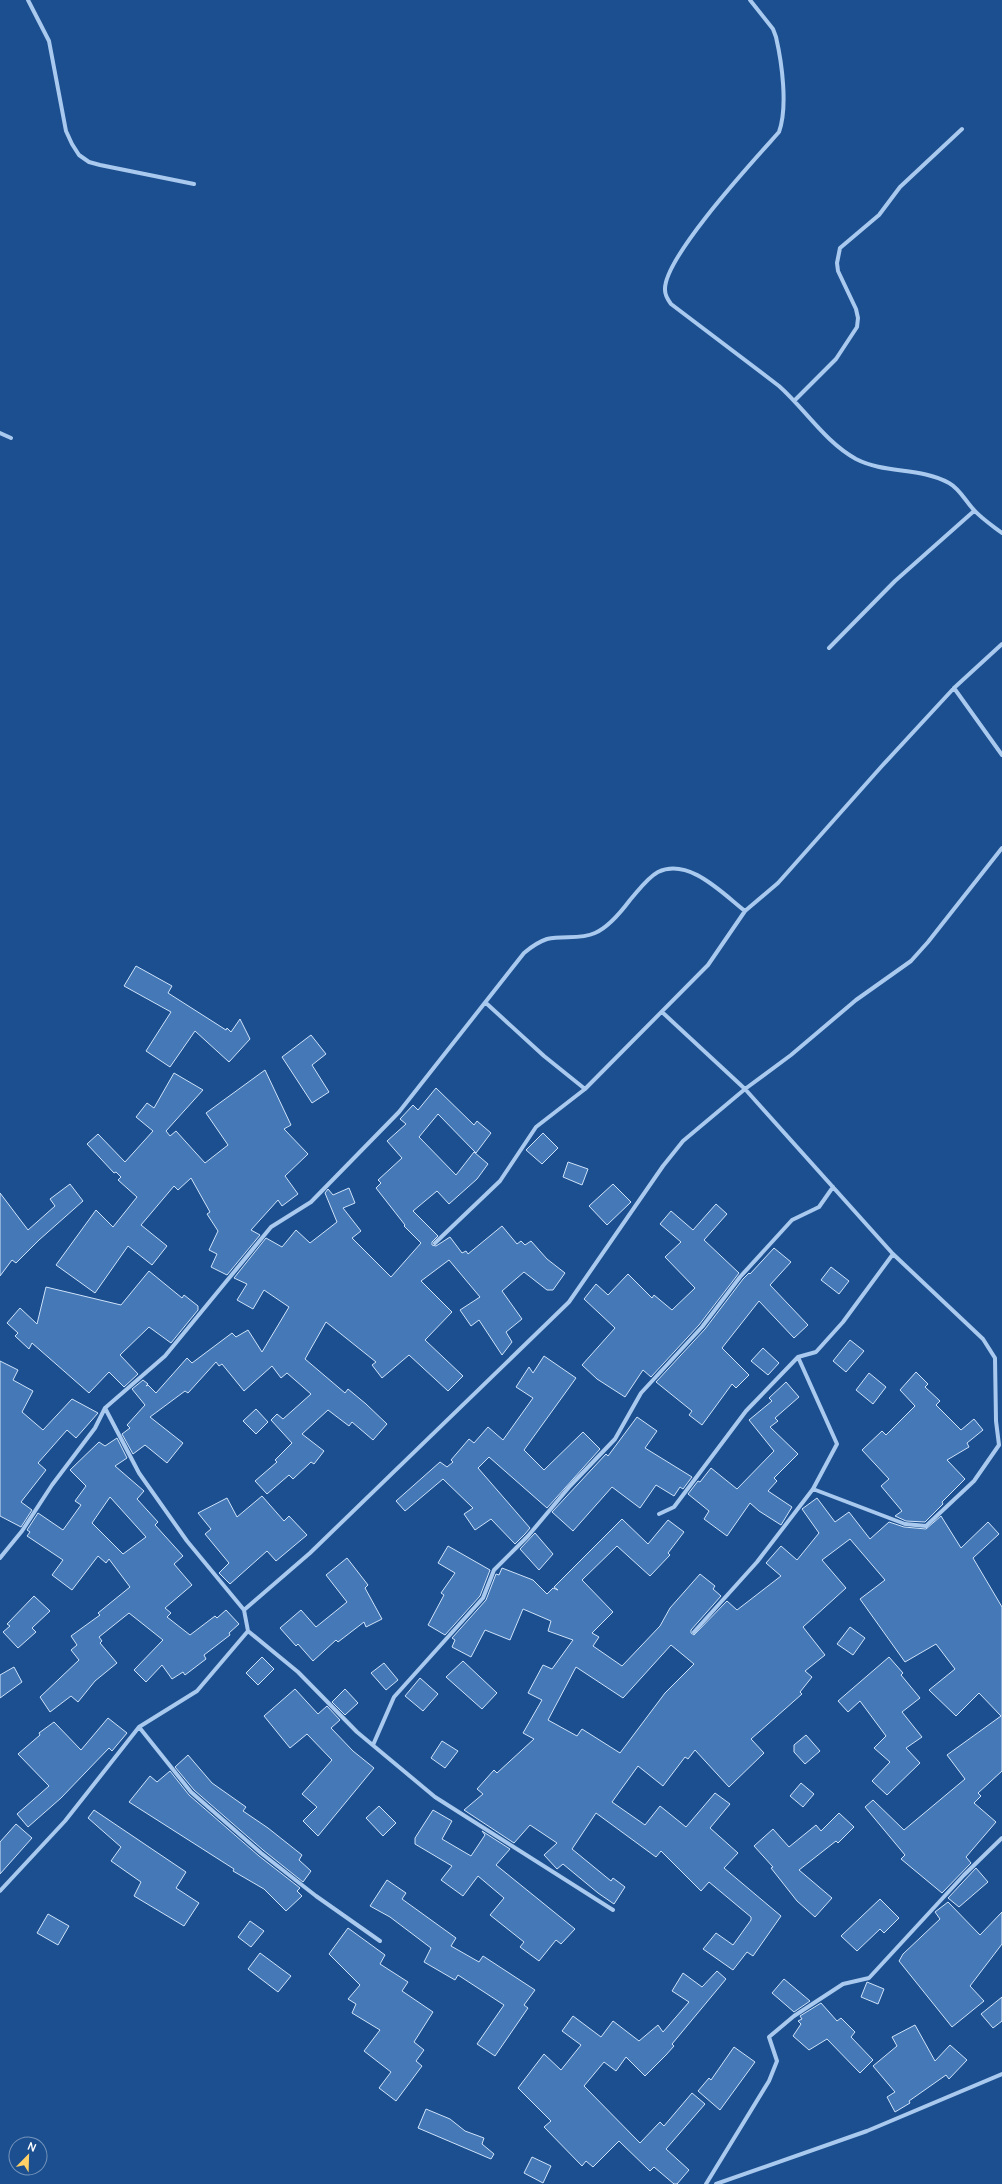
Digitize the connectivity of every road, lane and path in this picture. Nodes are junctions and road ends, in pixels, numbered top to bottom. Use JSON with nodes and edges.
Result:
{"nodes":[{"id":1,"x":28,"y":0,"type":"edge"},
{"id":2,"x":750,"y":0,"type":"edge"},
{"id":3,"x":962,"y":128,"type":"dead end"},
{"id":4,"x":194,"y":184,"type":"dead end"},
{"id":5,"x":795,"y":400,"type":"junction"},
{"id":6,"x":0,"y":433,"type":"edge"},
{"id":7,"x":11,"y":438,"type":"dead end"},
{"id":8,"x":974,"y":510,"type":"junction"},
{"id":9,"x":1002,"y":533,"type":"edge"},
{"id":10,"x":1002,"y":644,"type":"edge"},
{"id":11,"x":829,"y":648,"type":"dead end"},
{"id":12,"x":954,"y":688,"type":"junction"},
{"id":13,"x":1002,"y":755,"type":"edge"},
{"id":14,"x":1002,"y":848,"type":"edge"},
{"id":15,"x":745,"y":911,"type":"junction"},
{"id":16,"x":486,"y":1003,"type":"junction"},
{"id":17,"x":662,"y":1012,"type":"junction"},
{"id":18,"x":585,"y":1089,"type":"junction"},
{"id":19,"x":745,"y":1089,"type":"junction"},
{"id":20,"x":833,"y":1187,"type":"junction"},
{"id":21,"x":435,"y":1243,"type":"dead end"},
{"id":22,"x":893,"y":1254,"type":"junction"},
{"id":23,"x":798,"y":1357,"type":"junction"},
{"id":24,"x":105,"y":1408,"type":"junction"},
{"id":25,"x":813,"y":1489,"type":"junction"},
{"id":26,"x":659,"y":1514,"type":"dead end"},
{"id":27,"x":0,"y":1558,"type":"edge"},
{"id":28,"x":244,"y":1610,"type":"junction"},
{"id":29,"x":248,"y":1631,"type":"junction"},
{"id":30,"x":694,"y":1632,"type":"dead end"},
{"id":31,"x":139,"y":1727,"type":"junction"},
{"id":32,"x":373,"y":1745,"type":"junction"},
{"id":33,"x":1002,"y":1838,"type":"edge"},
{"id":34,"x":0,"y":1891,"type":"edge"},
{"id":35,"x":613,"y":1910,"type":"dead end"},
{"id":36,"x":380,"y":1941,"type":"dead end"},
{"id":37,"x":1002,"y":2074,"type":"edge"},
{"id":38,"x":706,"y":2184,"type":"edge"},
{"id":39,"x":716,"y":2184,"type":"edge"}],
"edges":[{"from":1,"to":4,"type":"street"},
{"from":2,"to":5,"type":"street"},
{"from":3,"to":5,"type":"street"},
{"from":5,"to":8,"type":"street"},
{"from":6,"to":7,"type":"street"},
{"from":8,"to":9,"type":"street"},
{"from":8,"to":11,"type":"street"},
{"from":10,"to":12,"type":"street"},
{"from":12,"to":13,"type":"street"},
{"from":12,"to":15,"type":"street"},
{"from":14,"to":19,"type":"street"},
{"from":15,"to":16,"type":"street"},
{"from":15,"to":17,"type":"street"},
{"from":16,"to":18,"type":"street"},
{"from":16,"to":24,"type":"street"},
{"from":17,"to":18,"type":"street"},
{"from":17,"to":19,"type":"street"},
{"from":18,"to":21,"type":"street"},
{"from":19,"to":20,"type":"street"},
{"from":19,"to":28,"type":"street"},
{"from":20,"to":22,"type":"street"},
{"from":20,"to":32,"type":"street"},
{"from":22,"to":23,"type":"street"},
{"from":22,"to":25,"type":"street"},
{"from":23,"to":25,"type":"street"},
{"from":23,"to":26,"type":"street"},
{"from":24,"to":27,"type":"street"},
{"from":24,"to":28,"type":"street"},
{"from":25,"to":30,"type":"street"},
{"from":28,"to":29,"type":"street"},
{"from":29,"to":31,"type":"street"},
{"from":29,"to":32,"type":"street"},
{"from":31,"to":34,"type":"street"},
{"from":31,"to":36,"type":"street"},
{"from":32,"to":35,"type":"street"},
{"from":33,"to":38,"type":"street"},
{"from":37,"to":39,"type":"street"}]}
